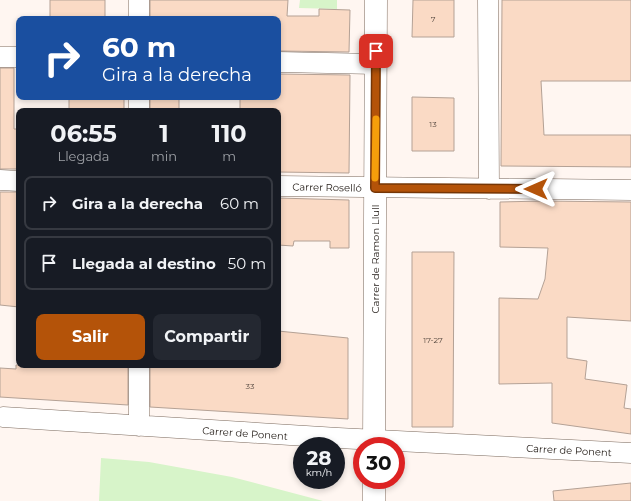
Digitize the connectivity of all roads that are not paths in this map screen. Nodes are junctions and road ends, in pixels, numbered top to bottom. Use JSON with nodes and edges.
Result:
{"nodes":[{"id":1,"x":139,"y":0,"type":"edge"},
{"id":2,"x":376,"y":0,"type":"edge"},
{"id":3,"x":488,"y":0,"type":"edge"},
{"id":4,"x":139,"y":16,"type":"edge"},
{"id":5,"x":0,"y":57,"type":"edge"},
{"id":6,"x":16,"y":57,"type":"edge"},
{"id":7,"x":281,"y":62,"type":"edge"},
{"id":8,"x":376,"y":64,"type":"junction"},
{"id":9,"x":0,"y":180,"type":"edge"},
{"id":10,"x":16,"y":180,"type":"edge"},
{"id":11,"x":281,"y":186,"type":"edge"},
{"id":12,"x":375,"y":188,"type":"junction"},
{"id":13,"x":489,"y":189,"type":"junction"},
{"id":14,"x":631,"y":190,"type":"edge"},
{"id":15,"x":139,"y":368,"type":"edge"},
{"id":16,"x":3,"y":417,"type":"dead end"},
{"id":17,"x":139,"y":426,"type":"junction"},
{"id":18,"x":374,"y":437,"type":"edge"},
{"id":19,"x":353,"y":441,"type":"edge"},
{"id":20,"x":405,"y":444,"type":"edge"},
{"id":21,"x":631,"y":453,"type":"edge"},
{"id":22,"x":374,"y":489,"type":"edge"},
{"id":23,"x":374,"y":501,"type":"edge"}],
"edges":[{"from":1,"to":4,"type":"street"},
{"from":2,"to":8,"type":"street","name":"Carrer de Ramon Llull"},
{"from":3,"to":13,"type":"street"},
{"from":5,"to":6,"type":"street"},
{"from":7,"to":8,"type":"street"},
{"from":8,"to":12,"type":"street","name":"Carrer de Ramon Llull"},
{"from":9,"to":10,"type":"street"},
{"from":11,"to":12,"type":"street","name":"Carrer Roselló"},
{"from":12,"to":13,"type":"street","name":"Carrer Roselló"},
{"from":12,"to":18,"type":"street","name":"Carrer de Ramon Llull"},
{"from":13,"to":14,"type":"street","name":"Carrer Roselló"},
{"from":15,"to":17,"type":"street"},
{"from":16,"to":17,"type":"street","name":"Carrer de Ponent"},
{"from":17,"to":19,"type":"street","name":"Carrer de Ponent"},
{"from":20,"to":21,"type":"street","name":"Carrer de Ponent"},
{"from":22,"to":23,"type":"street"}]}
